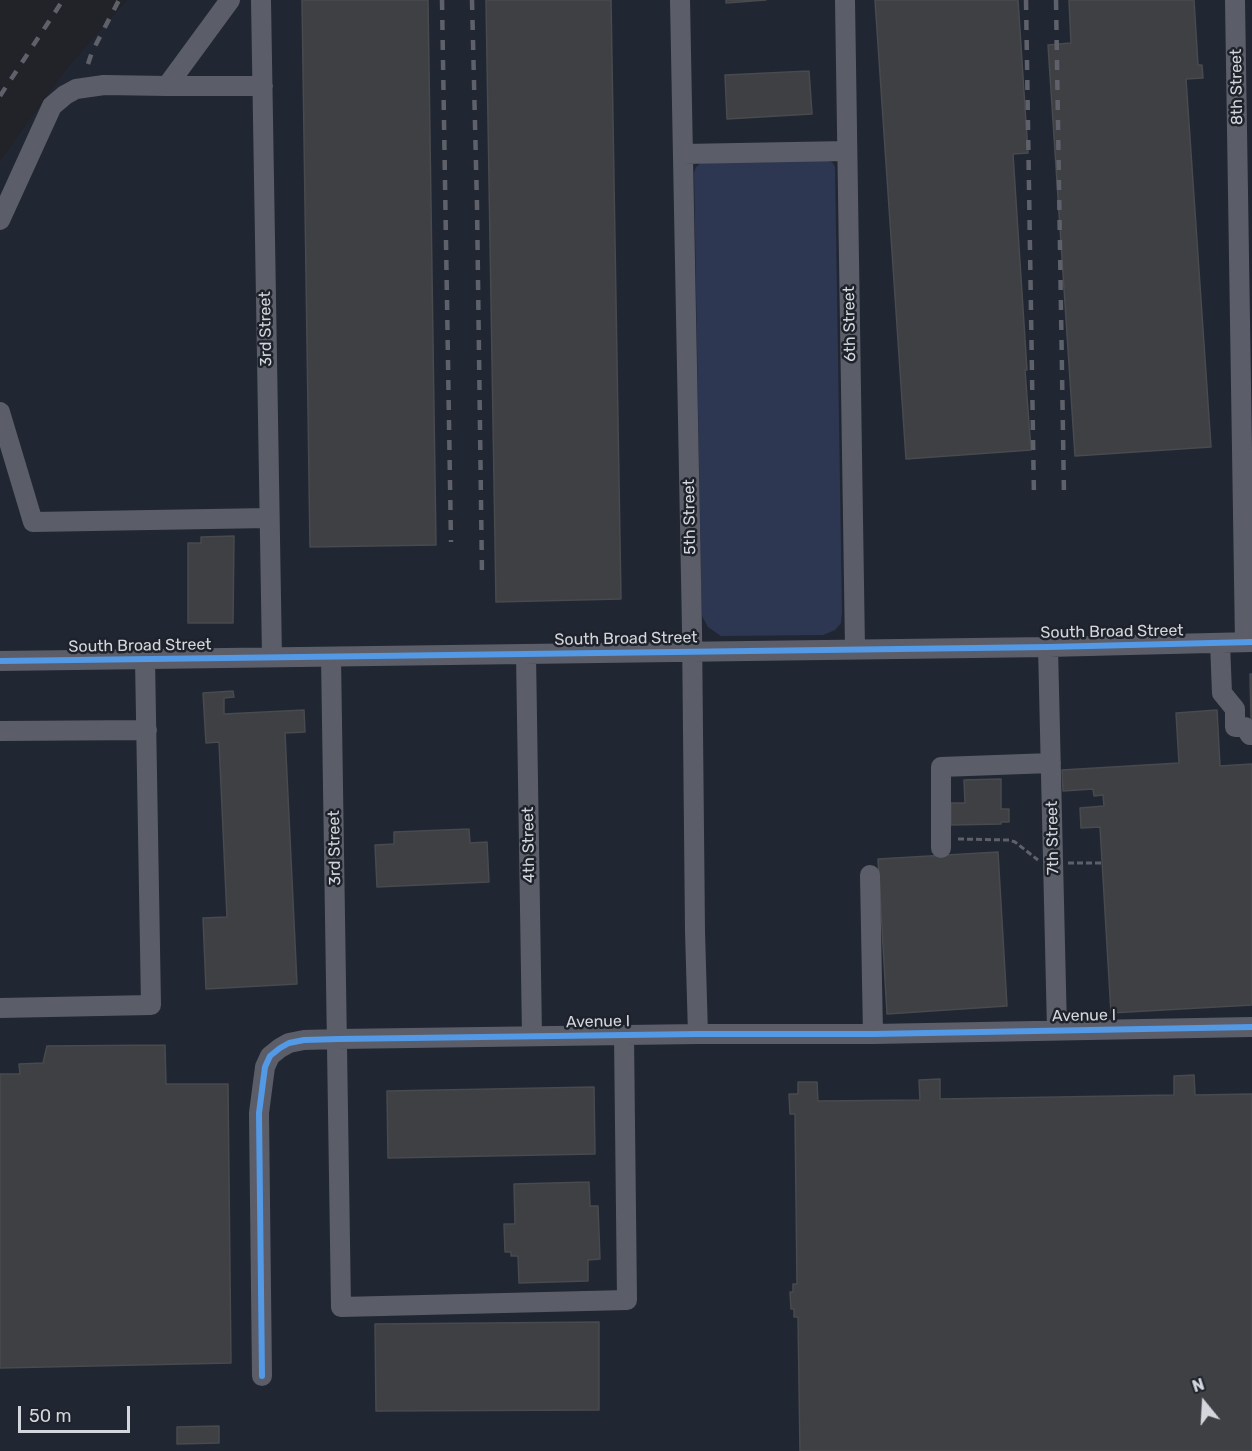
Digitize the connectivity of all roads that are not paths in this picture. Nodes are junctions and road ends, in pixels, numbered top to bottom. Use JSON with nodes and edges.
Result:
{"nodes":[{"id":1,"x":230,"y":0,"type":"edge"},
{"id":2,"x":261,"y":0,"type":"edge"},
{"id":3,"x":680,"y":0,"type":"edge"},
{"id":4,"x":845,"y":0,"type":"edge"},
{"id":5,"x":1235,"y":0,"type":"edge"},
{"id":6,"x":167,"y":86,"type":"junction"},
{"id":7,"x":263,"y":86,"type":"junction"},
{"id":8,"x":847,"y":151,"type":"junction"},
{"id":9,"x":683,"y":154,"type":"junction"},
{"id":10,"x":0,"y":220,"type":"edge"},
{"id":11,"x":1246,"y":221,"type":"edge"},
{"id":12,"x":0,"y":412,"type":"edge"},
{"id":13,"x":269,"y":518,"type":"junction"},
{"id":14,"x":1248,"y":605,"type":"edge"},
{"id":15,"x":1220,"y":642,"type":"junction"},
{"id":16,"x":1249,"y":642,"type":"edge"},
{"id":17,"x":1048,"y":647,"type":"junction"},
{"id":18,"x":855,"y":648,"type":"junction"},
{"id":19,"x":692,"y":652,"type":"junction"},
{"id":20,"x":526,"y":654,"type":"junction"},
{"id":21,"x":272,"y":657,"type":"junction"},
{"id":22,"x":331,"y":657,"type":"junction"},
{"id":23,"x":145,"y":659,"type":"junction"},
{"id":24,"x":0,"y":661,"type":"edge"},
{"id":25,"x":147,"y":730,"type":"junction"},
{"id":26,"x":0,"y":731,"type":"edge"},
{"id":27,"x":1252,"y":735,"type":"edge"},
{"id":28,"x":1051,"y":763,"type":"junction"},
{"id":29,"x":941,"y":843,"type":"road end"},
{"id":30,"x":870,"y":875,"type":"dead end"},
{"id":31,"x":0,"y":1008,"type":"edge"},
{"id":32,"x":1252,"y":1027,"type":"edge"},
{"id":33,"x":1057,"y":1030,"type":"junction"},
{"id":34,"x":698,"y":1034,"type":"junction"},
{"id":35,"x":873,"y":1034,"type":"junction"},
{"id":36,"x":624,"y":1035,"type":"junction"},
{"id":37,"x":532,"y":1036,"type":"junction"},
{"id":38,"x":338,"y":1039,"type":"junction"},
{"id":39,"x":262,"y":1376,"type":"dead end"}],
"edges":[{"from":1,"to":6,"type":"street"},
{"from":2,"to":7,"type":"street","name":"3rd Street"},
{"from":3,"to":9,"type":"street","name":"5th Street"},
{"from":4,"to":8,"type":"street","name":"6th Street"},
{"from":5,"to":11,"type":"street","name":"8th Street"},
{"from":6,"to":7,"type":"street"},
{"from":6,"to":10,"type":"street"},
{"from":7,"to":13,"type":"street","name":"3rd Street"},
{"from":8,"to":9,"type":"street"},
{"from":8,"to":18,"type":"street","name":"6th Street"},
{"from":9,"to":19,"type":"street","name":"5th Street"},
{"from":11,"to":14,"type":"street","name":"8th Street"},
{"from":12,"to":13,"type":"street"},
{"from":13,"to":21,"type":"street","name":"3rd Street"},
{"from":14,"to":16,"type":"street","name":"8th Street"},
{"from":15,"to":16,"type":"street","name":"South Broad Street"},
{"from":15,"to":17,"type":"street","name":"South Broad Street"},
{"from":15,"to":27,"type":"street"},
{"from":17,"to":18,"type":"street","name":"South Broad Street"},
{"from":17,"to":28,"type":"street","name":"7th Street"},
{"from":18,"to":19,"type":"street","name":"South Broad Street"},
{"from":19,"to":20,"type":"street","name":"South Broad Street"},
{"from":19,"to":34,"type":"street","name":"5th Street"},
{"from":20,"to":22,"type":"street","name":"South Broad Street"},
{"from":20,"to":37,"type":"street","name":"4th Street"},
{"from":21,"to":22,"type":"street","name":"South Broad Street"},
{"from":21,"to":23,"type":"street","name":"South Broad Street"},
{"from":22,"to":38,"type":"street","name":"3rd Street"},
{"from":23,"to":24,"type":"street","name":"South Broad Street"},
{"from":23,"to":25,"type":"street"},
{"from":25,"to":26,"type":"street"},
{"from":25,"to":31,"type":"street"},
{"from":28,"to":29,"type":"street"},
{"from":28,"to":33,"type":"street","name":"7th Street"},
{"from":30,"to":35,"type":"street"},
{"from":32,"to":33,"type":"street","name":"Avenue I"},
{"from":33,"to":35,"type":"street","name":"Avenue I"},
{"from":34,"to":35,"type":"street","name":"Avenue I"},
{"from":34,"to":36,"type":"street","name":"Avenue I"},
{"from":36,"to":37,"type":"street","name":"Avenue I"},
{"from":36,"to":38,"type":"street","name":"3rd Street"},
{"from":37,"to":38,"type":"street","name":"Avenue I"},
{"from":38,"to":39,"type":"street","name":"Avenue I"}]}
